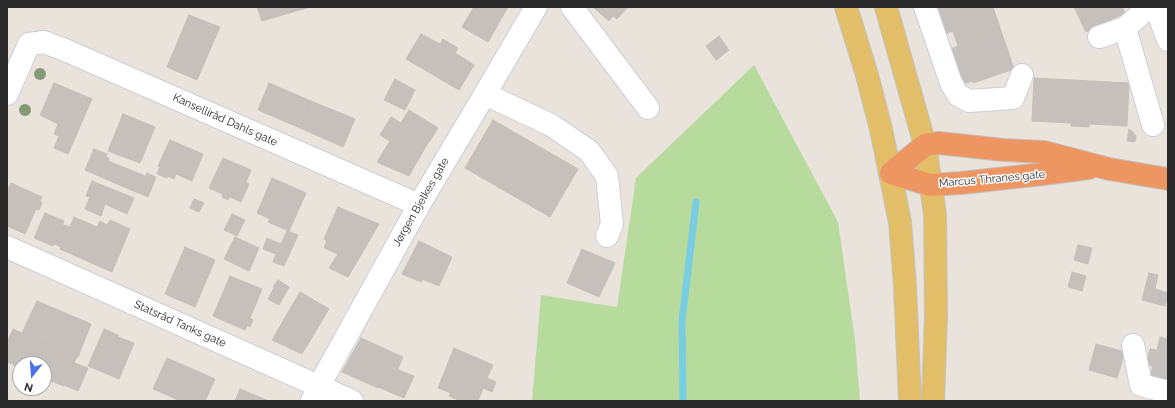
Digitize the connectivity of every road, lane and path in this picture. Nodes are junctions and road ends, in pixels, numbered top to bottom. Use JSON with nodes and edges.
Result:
{"nodes":[{"id":1,"x":536,"y":7,"type":"edge"},
{"id":2,"x":572,"y":7,"type":"edge"},
{"id":3,"x":846,"y":7,"type":"edge"},
{"id":4,"x":886,"y":7,"type":"edge"},
{"id":5,"x":925,"y":7,"type":"edge"},
{"id":6,"x":1149,"y":7,"type":"edge"},
{"id":7,"x":1156,"y":7,"type":"edge"},
{"id":8,"x":1125,"y":28,"type":"junction"},
{"id":9,"x":1099,"y":37,"type":"dead end"},
{"id":10,"x":1168,"y":40,"type":"edge"},
{"id":11,"x":1022,"y":75,"type":"dead end"},
{"id":12,"x":7,"y":94,"type":"edge"},
{"id":13,"x":485,"y":94,"type":"junction"},
{"id":14,"x":648,"y":108,"type":"dead end"},
{"id":15,"x":1153,"y":124,"type":"dead end"},
{"id":16,"x":925,"y":145,"type":"junction"},
{"id":17,"x":1098,"y":166,"type":"junction"},
{"id":18,"x":891,"y":173,"type":"junction"},
{"id":19,"x":1168,"y":179,"type":"edge"},
{"id":20,"x":930,"y":185,"type":"junction"},
{"id":21,"x":419,"y":205,"type":"junction"},
{"id":22,"x":607,"y":236,"type":"dead end"},
{"id":23,"x":7,"y":247,"type":"edge"},
{"id":24,"x":1133,"y":345,"type":"dead end"},
{"id":25,"x":1168,"y":392,"type":"edge"},
{"id":26,"x":316,"y":394,"type":"edge"},
{"id":27,"x":352,"y":401,"type":"edge"},
{"id":28,"x":910,"y":401,"type":"edge"},
{"id":29,"x":933,"y":401,"type":"edge"}],
"edges":[{"from":1,"to":13,"type":"street","name":"Jørgen Bjelkes gate"},
{"from":2,"to":14,"type":"street"},
{"from":3,"to":18,"type":"main road"},
{"from":4,"to":16,"type":"main road"},
{"from":5,"to":11,"type":"street"},
{"from":6,"to":8,"type":"street"},
{"from":7,"to":10,"type":"street"},
{"from":8,"to":9,"type":"street"},
{"from":8,"to":15,"type":"street"},
{"from":12,"to":21,"type":"street","name":"Kanselliråd Dahls gate"},
{"from":13,"to":21,"type":"street","name":"Jørgen Bjelkes gate"},
{"from":13,"to":22,"type":"street"},
{"from":16,"to":17,"type":"highway","name":"Marcus Thranes gate"},
{"from":16,"to":18,"type":"highway"},
{"from":16,"to":20,"type":"main road"},
{"from":17,"to":19,"type":"highway","name":"Marcus Thranes gate"},
{"from":17,"to":20,"type":"highway","name":"Marcus Thranes gate"},
{"from":18,"to":20,"type":"highway","name":"Marcus Thranes gate"},
{"from":18,"to":28,"type":"main road"},
{"from":20,"to":29,"type":"main road"},
{"from":21,"to":26,"type":"street","name":"Jørgen Bjelkes gate"},
{"from":23,"to":26,"type":"street","name":"Statsråd Tanks gate"},
{"from":24,"to":25,"type":"street"},
{"from":26,"to":27,"type":"street","name":"Statsråd Tanks gate"}]}
